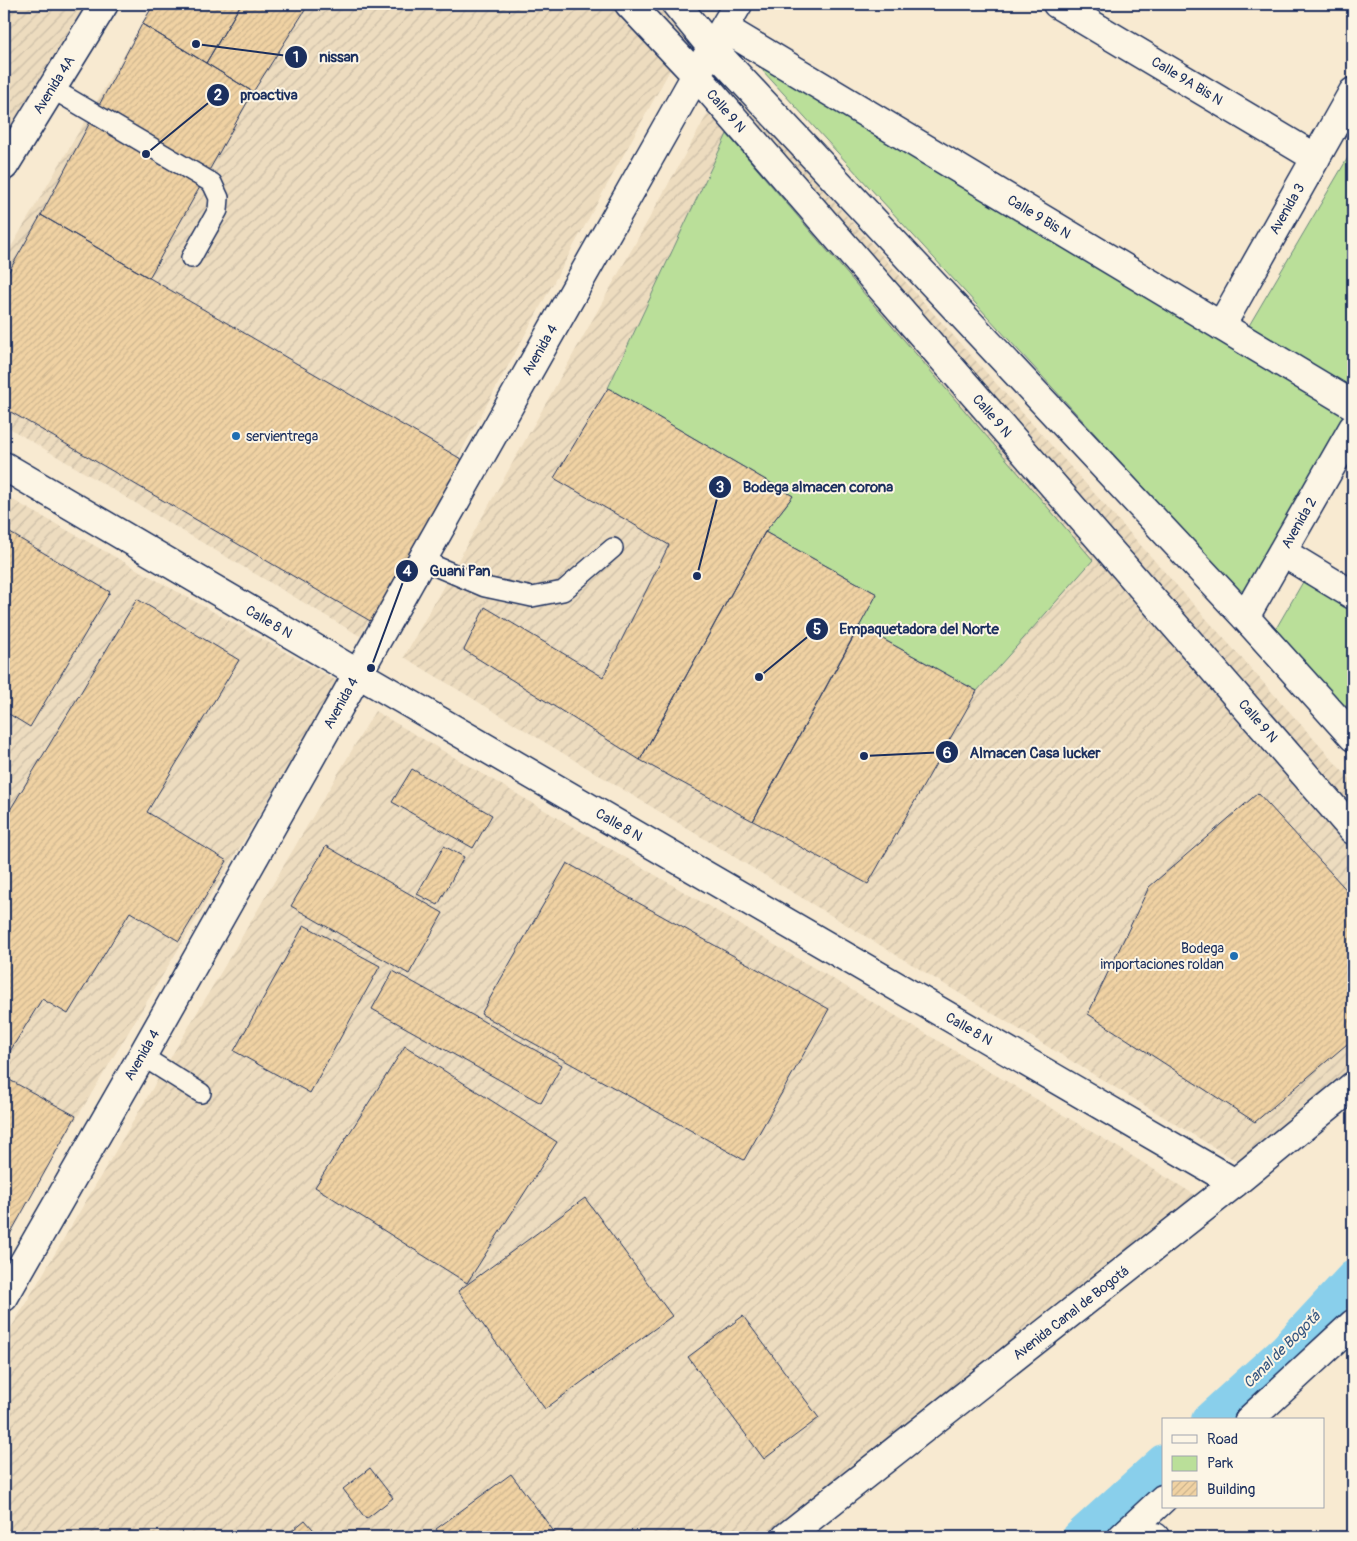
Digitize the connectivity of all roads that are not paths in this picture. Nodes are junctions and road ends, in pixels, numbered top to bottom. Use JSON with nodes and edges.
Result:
{"nodes":[{"id":1,"x":104,"y":4,"type":"edge"},
{"id":2,"x":629,"y":4,"type":"edge"},
{"id":3,"x":676,"y":4,"type":"edge"},
{"id":4,"x":738,"y":4,"type":"edge"},
{"id":5,"x":1057,"y":4,"type":"edge"},
{"id":6,"x":718,"y":38,"type":"junction"},
{"id":7,"x":696,"y":75,"type":"junction"},
{"id":8,"x":51,"y":88,"type":"junction"},
{"id":9,"x":1353,"y":92,"type":"edge"},
{"id":10,"x":1316,"y":158,"type":"junction"},
{"id":11,"x":4,"y":166,"type":"edge"},
{"id":12,"x":191,"y":258,"type":"dead end"},
{"id":13,"x":1221,"y":326,"type":"junction"},
{"id":14,"x":1353,"y":405,"type":"edge"},
{"id":15,"x":1353,"y":428,"type":"edge"},
{"id":16,"x":4,"y":466,"type":"edge"},
{"id":17,"x":612,"y":548,"type":"dead end"},
{"id":18,"x":1282,"y":552,"type":"junction"},
{"id":19,"x":421,"y":560,"type":"junction"},
{"id":20,"x":1353,"y":596,"type":"edge"},
{"id":21,"x":1245,"y":617,"type":"junction"},
{"id":22,"x":357,"y":673,"type":"junction"},
{"id":23,"x":1353,"y":737,"type":"edge"},
{"id":24,"x":1353,"y":830,"type":"edge"},
{"id":25,"x":142,"y":1056,"type":"junction"},
{"id":26,"x":1353,"y":1086,"type":"edge"},
{"id":27,"x":201,"y":1092,"type":"dead end"},
{"id":28,"x":1235,"y":1183,"type":"junction"},
{"id":29,"x":4,"y":1297,"type":"edge"},
{"id":30,"x":1353,"y":1324,"type":"edge"},
{"id":31,"x":1252,"y":1418,"type":"edge"},
{"id":32,"x":1162,"y":1500,"type":"edge"},
{"id":33,"x":1126,"y":1534,"type":"edge"},
{"id":34,"x":786,"y":1537,"type":"edge"},
{"id":35,"x":1155,"y":1537,"type":"edge"}],
"edges":[{"from":1,"to":8,"type":"street","name":"Avenida 4A"},
{"from":2,"to":7,"type":"street","name":"Calle 9 N"},
{"from":3,"to":6,"type":"street"},
{"from":4,"to":6,"type":"street","name":"Avenida 4"},
{"from":5,"to":10,"type":"street","name":"Calle 9A Bis N"},
{"from":6,"to":7,"type":"street","name":"Avenida 4"},
{"from":6,"to":13,"type":"street","name":"Calle 9 Bis N"},
{"from":6,"to":21,"type":"street"},
{"from":7,"to":19,"type":"street","name":"Avenida 4"},
{"from":7,"to":24,"type":"street","name":"Calle 9 N"},
{"from":8,"to":11,"type":"street","name":"Avenida 4A"},
{"from":8,"to":12,"type":"lane"},
{"from":9,"to":10,"type":"street","name":"Avenida 3"},
{"from":10,"to":13,"type":"street","name":"Avenida 3"},
{"from":13,"to":14,"type":"street","name":"Calle 9 Bis N"},
{"from":15,"to":18,"type":"street","name":"Avenida 2"},
{"from":16,"to":22,"type":"street","name":"Calle 8 N"},
{"from":17,"to":19,"type":"lane"},
{"from":18,"to":20,"type":"street"},
{"from":18,"to":21,"type":"street","name":"Avenida 2"},
{"from":19,"to":22,"type":"street","name":"Avenida 4"},
{"from":21,"to":23,"type":"street"},
{"from":22,"to":25,"type":"street","name":"Avenida 4"},
{"from":22,"to":28,"type":"street","name":"Calle 8 N"},
{"from":25,"to":27,"type":"lane"},
{"from":25,"to":29,"type":"street","name":"Avenida 4"},
{"from":26,"to":28,"type":"street","name":"Avenida Canal de Bogotá"},
{"from":28,"to":34,"type":"street","name":"Avenida Canal de Bogotá"},
{"from":30,"to":31,"type":"street"},
{"from":32,"to":33,"type":"street"},
{"from":33,"to":35,"type":"street"}]}
